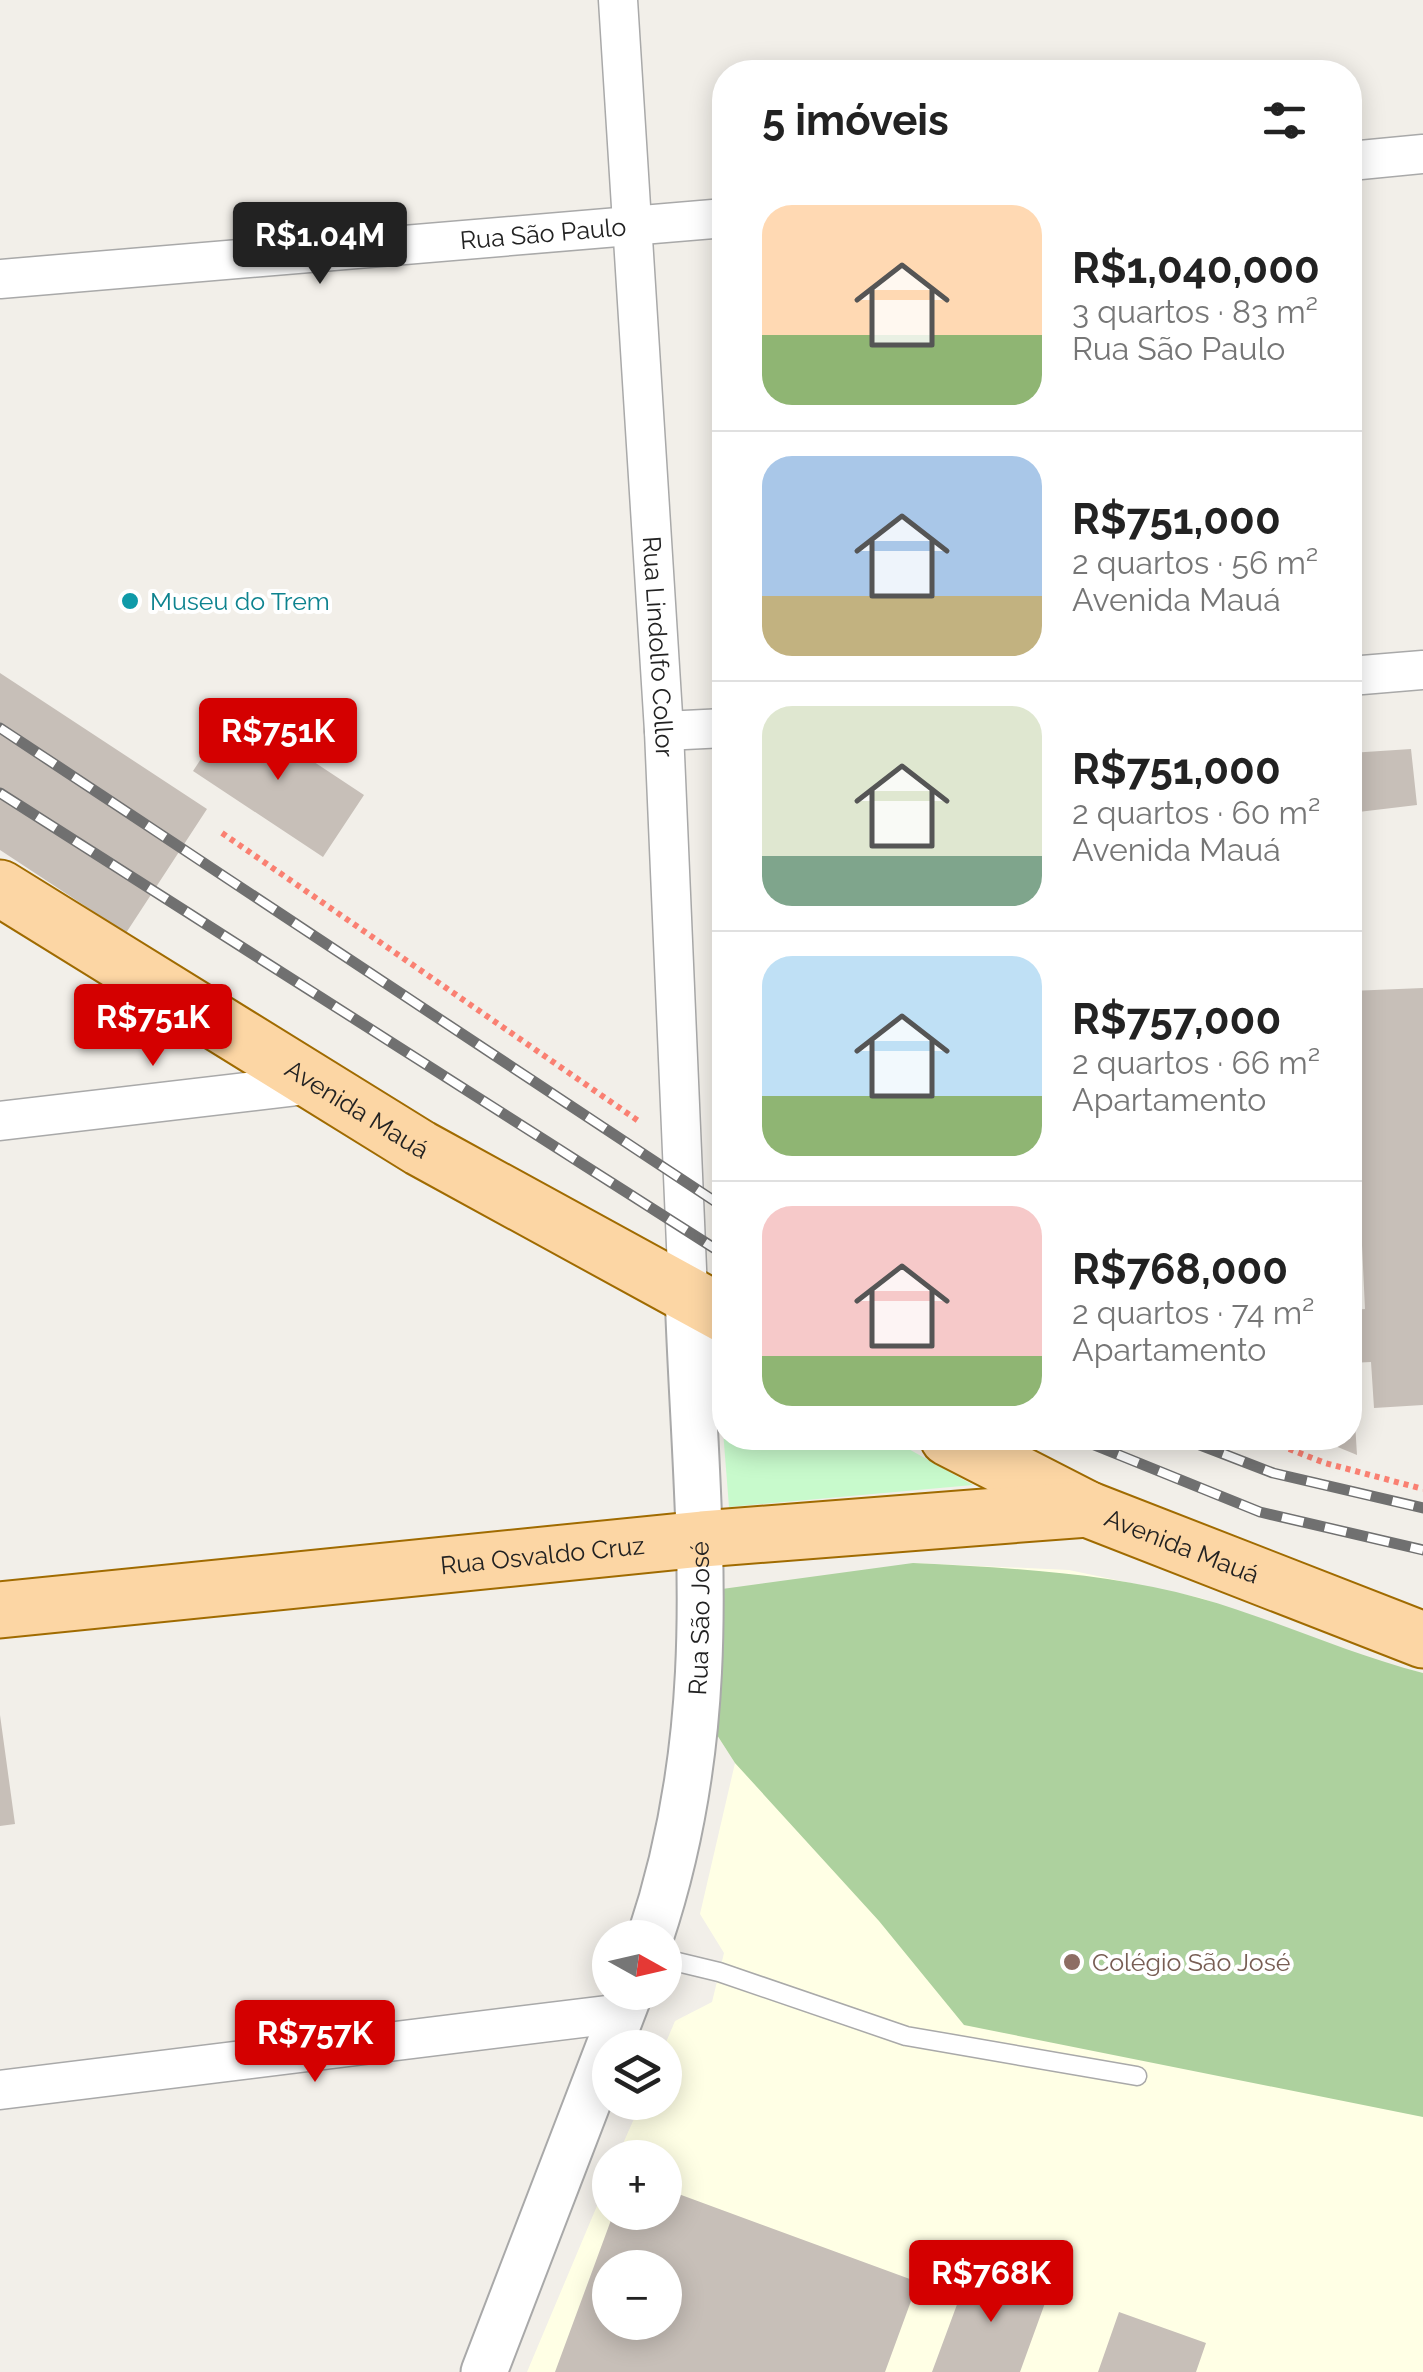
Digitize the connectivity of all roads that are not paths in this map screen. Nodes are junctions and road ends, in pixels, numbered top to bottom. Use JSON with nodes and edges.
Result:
{"nodes":[{"id":1,"x":618,"y":0,"type":"edge"},
{"id":2,"x":1423,"y":154,"type":"edge"},
{"id":3,"x":1362,"y":160,"type":"edge"},
{"id":4,"x":712,"y":219,"type":"edge"},
{"id":5,"x":634,"y":226,"type":"junction"},
{"id":6,"x":0,"y":280,"type":"edge"},
{"id":7,"x":1423,"y":670,"type":"edge"},
{"id":8,"x":1362,"y":675,"type":"edge"},
{"id":9,"x":712,"y":728,"type":"edge"},
{"id":10,"x":664,"y":730,"type":"junction"},
{"id":11,"x":0,"y":888,"type":"edge"},
{"id":12,"x":314,"y":1084,"type":"junction"},
{"id":13,"x":0,"y":1120,"type":"edge"},
{"id":14,"x":706,"y":1304,"type":"edge"},
{"id":15,"x":971,"y":1450,"type":"edge"},
{"id":16,"x":1087,"y":1509,"type":"junction"},
{"id":17,"x":702,"y":1539,"type":"junction"},
{"id":18,"x":0,"y":1610,"type":"edge"},
{"id":19,"x":1423,"y":1640,"type":"edge"},
{"id":20,"x":656,"y":1920,"type":"edge"},
{"id":21,"x":682,"y":1963,"type":"edge"},
{"id":22,"x":592,"y":2008,"type":"edge"},
{"id":23,"x":623,"y":2010,"type":"edge"},
{"id":24,"x":1137,"y":2076,"type":"dead end"},
{"id":25,"x":0,"y":2090,"type":"edge"},
{"id":26,"x":484,"y":2372,"type":"edge"}],
"edges":[{"from":1,"to":5,"type":"street","name":"Rua Lindolfo Collor"},
{"from":2,"to":3,"type":"street"},
{"from":4,"to":5,"type":"street","name":"Rua São Paulo"},
{"from":5,"to":6,"type":"street","name":"Rua São Paulo"},
{"from":5,"to":10,"type":"street","name":"Rua Lindolfo Collor"},
{"from":7,"to":8,"type":"street"},
{"from":9,"to":10,"type":"street"},
{"from":10,"to":14,"type":"street","name":"Rua Lindolfo Collor"},
{"from":11,"to":12,"type":"main road","name":"Avenida Mauá"},
{"from":12,"to":13,"type":"street"},
{"from":12,"to":14,"type":"main road","name":"Avenida Mauá"},
{"from":14,"to":17,"type":"street","name":"Rua São José"},
{"from":15,"to":16,"type":"main road","name":"Avenida Mauá"},
{"from":16,"to":17,"type":"main road","name":"Rua Osvaldo Cruz"},
{"from":16,"to":19,"type":"main road","name":"Avenida Mauá"},
{"from":17,"to":18,"type":"main road","name":"Rua Osvaldo Cruz"},
{"from":17,"to":20,"type":"street","name":"Rua São José"},
{"from":21,"to":24,"type":"lane"},
{"from":22,"to":25,"type":"street"},
{"from":23,"to":26,"type":"street"}]}
